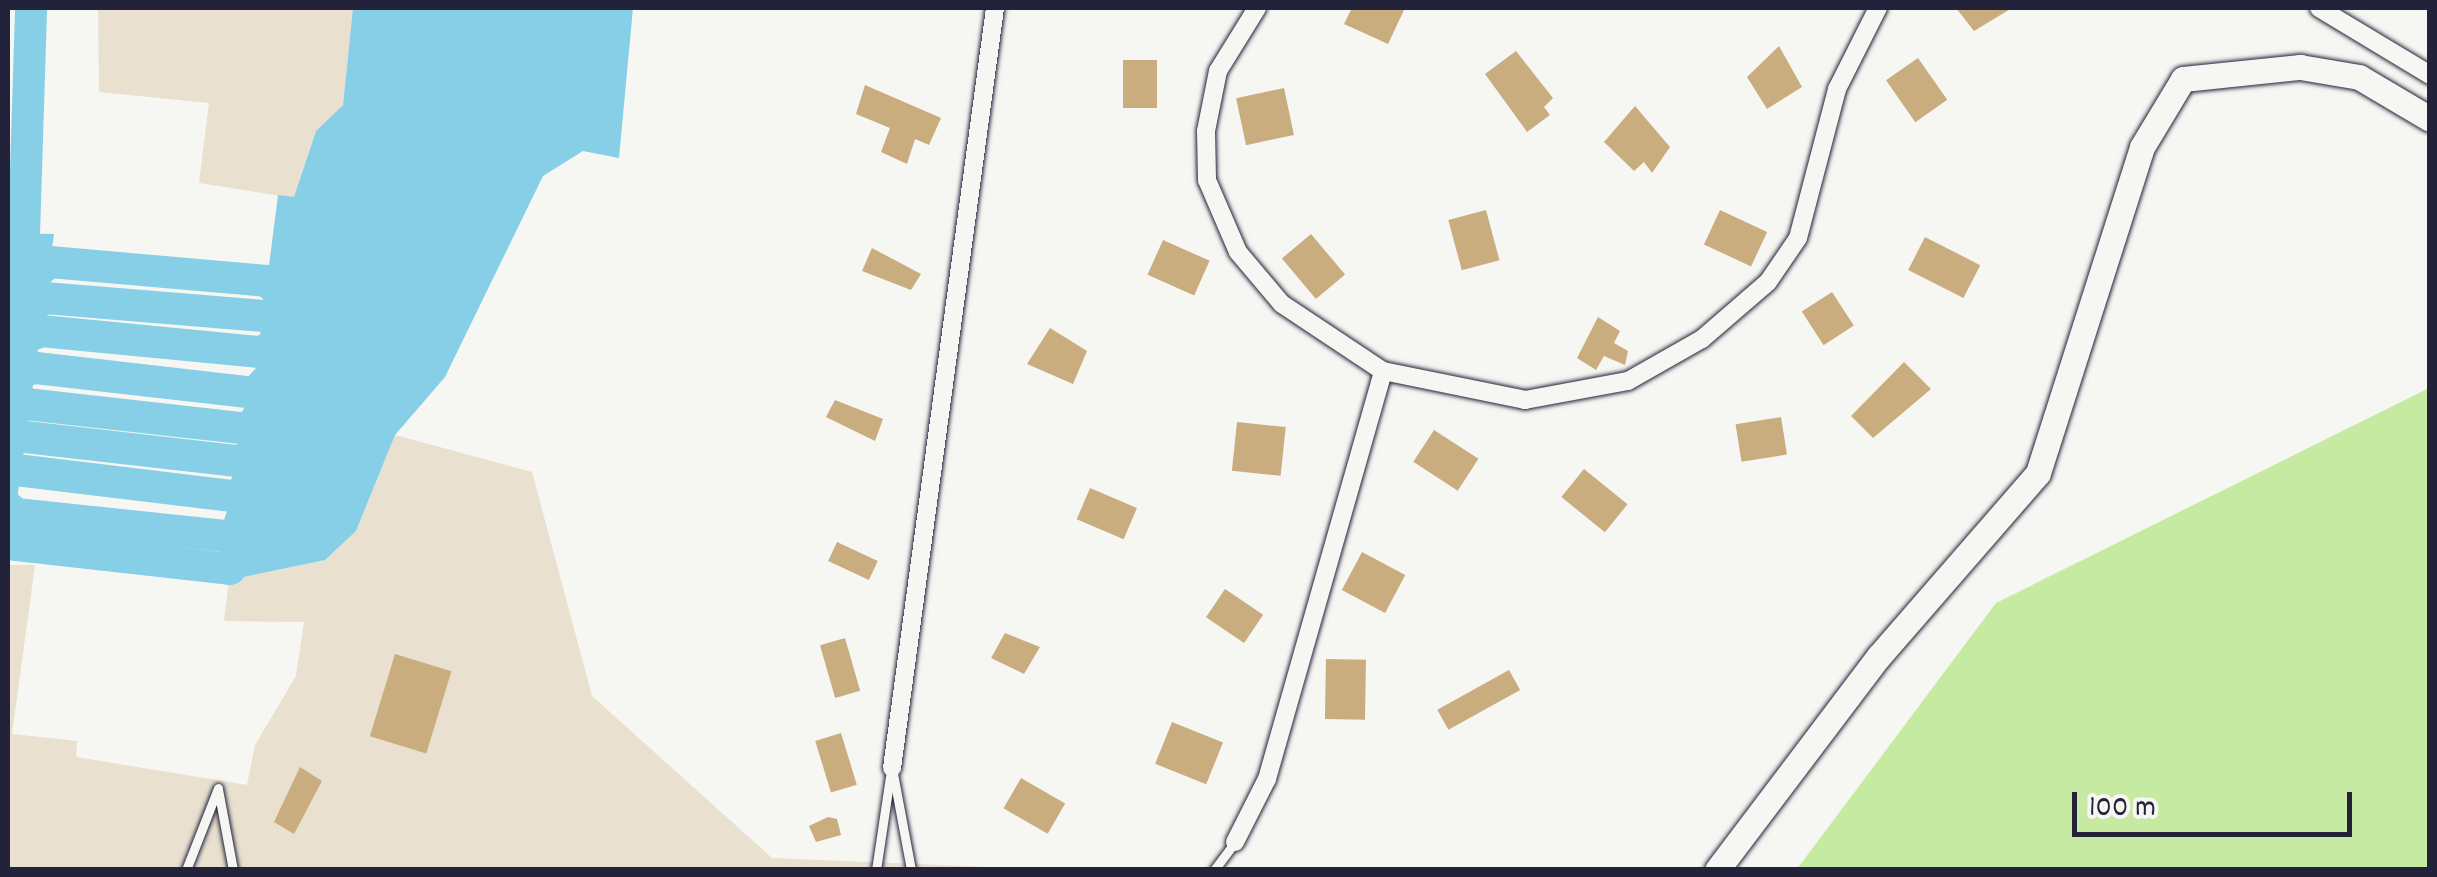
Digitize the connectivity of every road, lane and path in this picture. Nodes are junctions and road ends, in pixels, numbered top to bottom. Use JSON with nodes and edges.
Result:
{"nodes":[{"id":1,"x":995,"y":8,"type":"edge"},
{"id":2,"x":1257,"y":8,"type":"edge"},
{"id":3,"x":1878,"y":8,"type":"edge"},
{"id":4,"x":2319,"y":8,"type":"edge"},
{"id":5,"x":2430,"y":75,"type":"edge"},
{"id":6,"x":2430,"y":119,"type":"edge"},
{"id":7,"x":1383,"y":371,"type":"junction"},
{"id":8,"x":892,"y":768,"type":"junction"},
{"id":9,"x":1236,"y":842,"type":"joint"},
{"id":10,"x":186,"y":870,"type":"edge"},
{"id":11,"x":233,"y":870,"type":"edge"},
{"id":12,"x":876,"y":870,"type":"edge"},
{"id":13,"x":911,"y":870,"type":"edge"},
{"id":14,"x":1214,"y":870,"type":"edge"},
{"id":15,"x":1717,"y":870,"type":"edge"}],
"edges":[{"from":1,"to":8,"type":"street"},
{"from":2,"to":7,"type":"street"},
{"from":3,"to":7,"type":"street"},
{"from":4,"to":5,"type":"street"},
{"from":6,"to":15,"type":"street"},
{"from":7,"to":9,"type":"street"},
{"from":8,"to":12,"type":"lane"},
{"from":8,"to":13,"type":"lane"},
{"from":9,"to":14,"type":"lane"},
{"from":10,"to":11,"type":"lane"}]}
